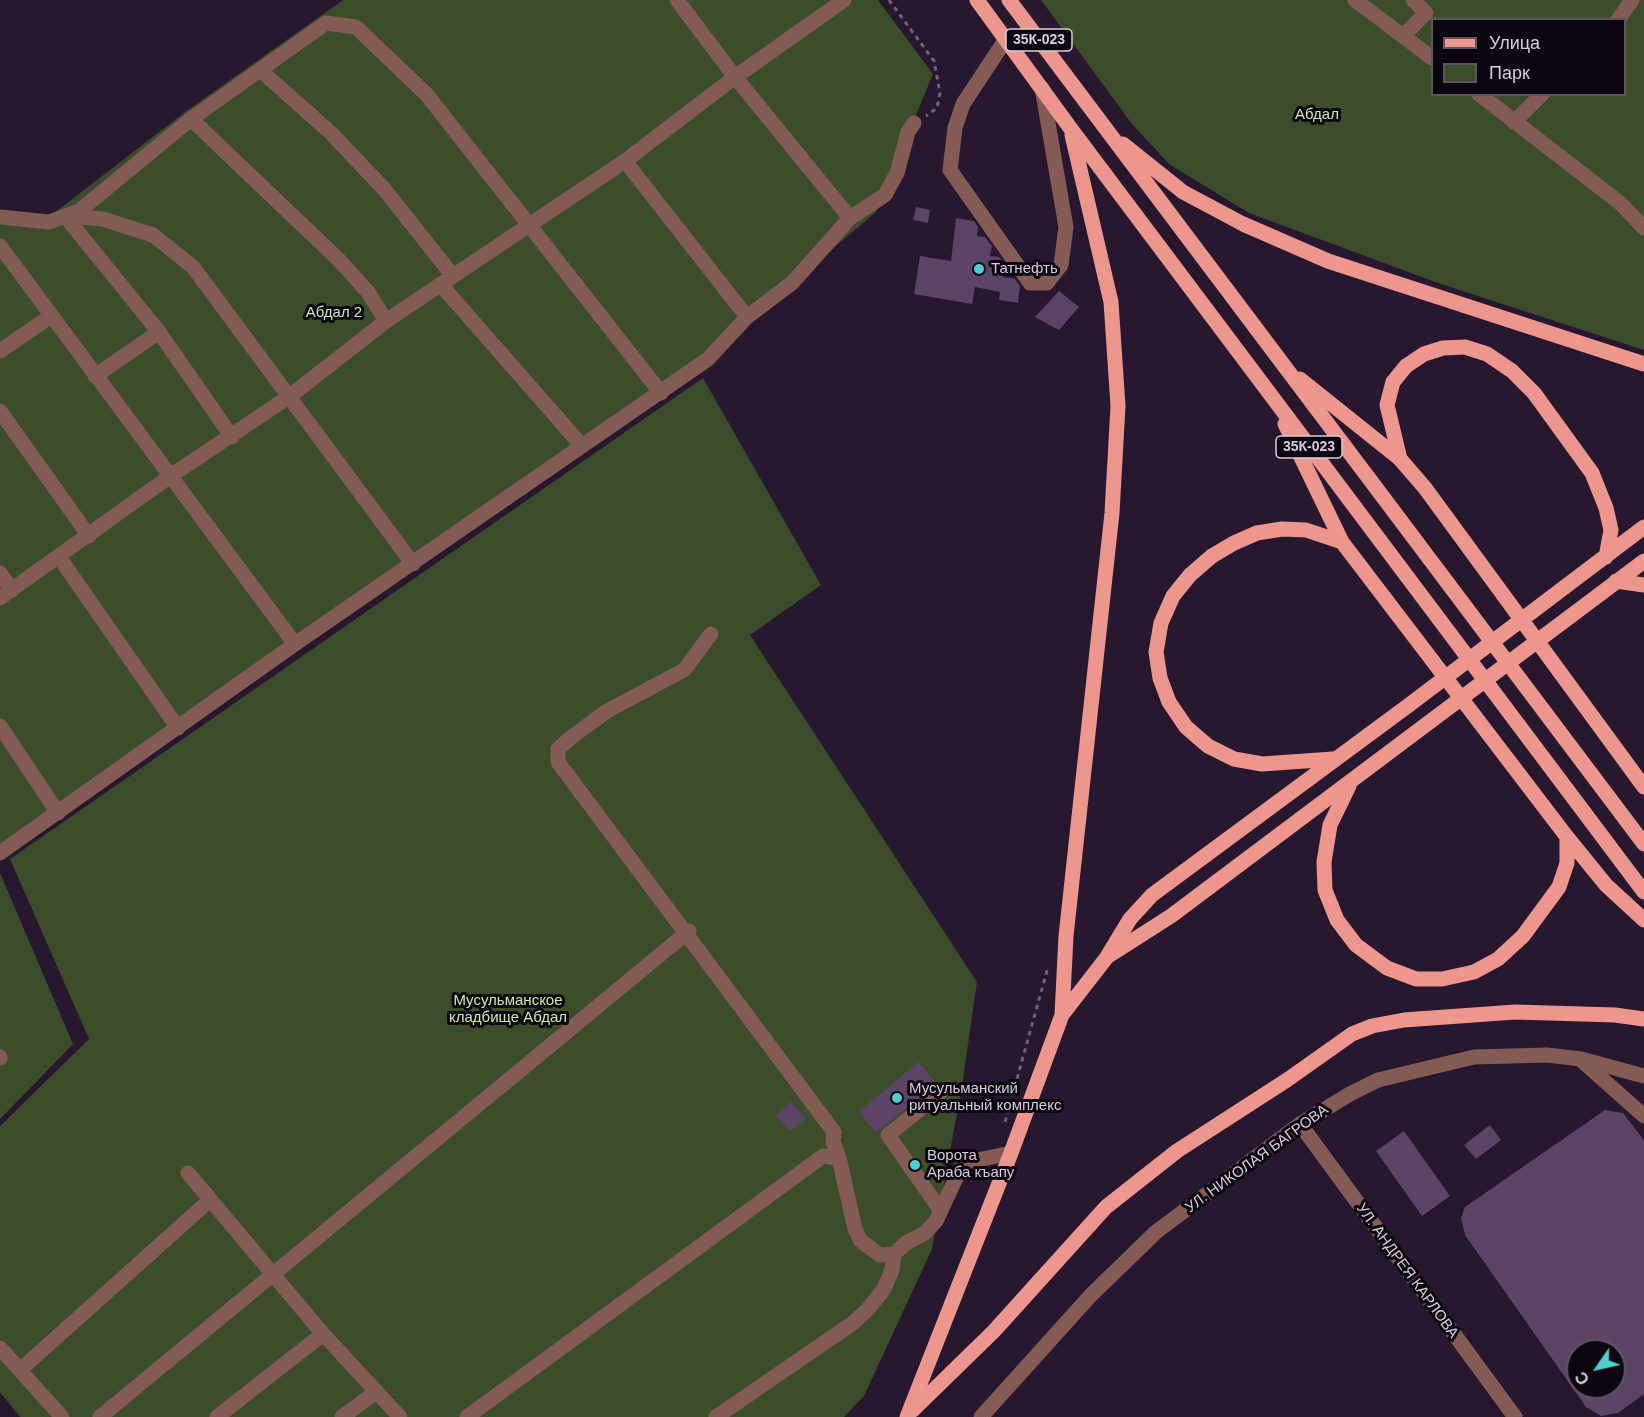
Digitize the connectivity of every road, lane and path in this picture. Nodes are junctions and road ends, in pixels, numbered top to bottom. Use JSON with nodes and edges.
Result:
{"nodes":[{"id":1,"x":677,"y":0,"type":"edge"},
{"id":2,"x":844,"y":0,"type":"edge"},
{"id":3,"x":889,"y":0,"type":"edge"},
{"id":4,"x":977,"y":0,"type":"edge"},
{"id":5,"x":1009,"y":0,"type":"edge"},
{"id":6,"x":1355,"y":0,"type":"edge"},
{"id":7,"x":1413,"y":0,"type":"edge"},
{"id":8,"x":1632,"y":0,"type":"edge"},
{"id":9,"x":1619,"y":18,"type":"edge"},
{"id":10,"x":1404,"y":35,"type":"junction"},
{"id":11,"x":1006,"y":39,"type":"junction"},
{"id":12,"x":1431,"y":57,"type":"edge"},
{"id":13,"x":260,"y":70,"type":"junction"},
{"id":14,"x":735,"y":77,"type":"junction"},
{"id":15,"x":1041,"y":88,"type":"junction"},
{"id":16,"x":1482,"y":96,"type":"edge"},
{"id":17,"x":1540,"y":96,"type":"edge"},
{"id":18,"x":191,"y":118,"type":"junction"},
{"id":19,"x":1514,"y":122,"type":"junction"},
{"id":20,"x":914,"y":123,"type":"joint"},
{"id":21,"x":1071,"y":129,"type":"junction"},
{"id":22,"x":1106,"y":130,"type":"junction"},
{"id":23,"x":626,"y":161,"type":"junction"},
{"id":24,"x":65,"y":216,"type":"junction"},
{"id":25,"x":0,"y":217,"type":"edge"},
{"id":26,"x":850,"y":218,"type":"junction"},
{"id":27,"x":531,"y":225,"type":"junction"},
{"id":28,"x":1644,"y":228,"type":"edge"},
{"id":29,"x":0,"y":246,"type":"edge"},
{"id":30,"x":447,"y":281,"type":"junction"},
{"id":31,"x":51,"y":316,"type":"junction"},
{"id":32,"x":747,"y":317,"type":"junction"},
{"id":33,"x":386,"y":321,"type":"junction"},
{"id":34,"x":159,"y":332,"type":"junction"},
{"id":35,"x":0,"y":351,"type":"edge"},
{"id":36,"x":1281,"y":364,"type":"junction"},
{"id":37,"x":1644,"y":364,"type":"edge"},
{"id":38,"x":95,"y":376,"type":"junction"},
{"id":39,"x":661,"y":393,"type":"junction"},
{"id":40,"x":290,"y":396,"type":"junction"},
{"id":41,"x":1274,"y":399,"type":"junction"},
{"id":42,"x":0,"y":411,"type":"edge"},
{"id":43,"x":232,"y":436,"type":"junction"},
{"id":44,"x":582,"y":446,"type":"junction"},
{"id":45,"x":1400,"y":459,"type":"junction"},
{"id":46,"x":169,"y":477,"type":"junction"},
{"id":47,"x":1644,"y":527,"type":"edge"},
{"id":48,"x":89,"y":536,"type":"junction"},
{"id":49,"x":1342,"y":542,"type":"junction"},
{"id":50,"x":1606,"y":556,"type":"junction"},
{"id":51,"x":59,"y":557,"type":"junction"},
{"id":52,"x":1644,"y":561,"type":"edge"},
{"id":53,"x":413,"y":564,"type":"junction"},
{"id":54,"x":0,"y":573,"type":"edge"},
{"id":55,"x":1616,"y":581,"type":"junction"},
{"id":56,"x":1644,"y":585,"type":"edge"},
{"id":57,"x":6,"y":594,"type":"edge"},
{"id":58,"x":711,"y":634,"type":"dead end"},
{"id":59,"x":294,"y":644,"type":"junction"},
{"id":60,"x":0,"y":726,"type":"edge"},
{"id":61,"x":178,"y":728,"type":"junction"},
{"id":62,"x":1336,"y":758,"type":"junction"},
{"id":63,"x":1351,"y":783,"type":"junction"},
{"id":64,"x":1644,"y":787,"type":"edge"},
{"id":65,"x":58,"y":813,"type":"junction"},
{"id":66,"x":1567,"y":837,"type":"junction"},
{"id":67,"x":1644,"y":844,"type":"edge"},
{"id":68,"x":0,"y":853,"type":"edge"},
{"id":69,"x":1644,"y":892,"type":"edge"},
{"id":70,"x":1644,"y":920,"type":"edge"},
{"id":71,"x":687,"y":933,"type":"junction"},
{"id":72,"x":1107,"y":957,"type":"junction"},
{"id":73,"x":1049,"y":963,"type":"dead end"},
{"id":74,"x":1062,"y":1015,"type":"junction"},
{"id":75,"x":1644,"y":1019,"type":"edge"},
{"id":76,"x":1581,"y":1059,"type":"junction"},
{"id":77,"x":1644,"y":1076,"type":"edge"},
{"id":78,"x":940,"y":1094,"type":"dead end"},
{"id":79,"x":1644,"y":1116,"type":"edge"},
{"id":80,"x":1004,"y":1124,"type":"dead end"},
{"id":81,"x":1300,"y":1124,"type":"junction"},
{"id":82,"x":1011,"y":1153,"type":"junction"},
{"id":83,"x":839,"y":1158,"type":"junction"},
{"id":84,"x":188,"y":1173,"type":"dead end"},
{"id":85,"x":210,"y":1200,"type":"junction"},
{"id":86,"x":941,"y":1211,"type":"junction"},
{"id":87,"x":894,"y":1254,"type":"junction"},
{"id":88,"x":273,"y":1275,"type":"junction"},
{"id":89,"x":323,"y":1334,"type":"junction"},
{"id":90,"x":0,"y":1348,"type":"edge"},
{"id":91,"x":20,"y":1370,"type":"junction"},
{"id":92,"x":376,"y":1392,"type":"junction"},
{"id":93,"x":62,"y":1417,"type":"edge"},
{"id":94,"x":100,"y":1417,"type":"edge"},
{"id":95,"x":218,"y":1417,"type":"edge"},
{"id":96,"x":342,"y":1417,"type":"edge"},
{"id":97,"x":400,"y":1417,"type":"edge"},
{"id":98,"x":467,"y":1417,"type":"edge"},
{"id":99,"x":716,"y":1417,"type":"edge"},
{"id":100,"x":906,"y":1417,"type":"edge"},
{"id":101,"x":981,"y":1417,"type":"edge"},
{"id":102,"x":1515,"y":1417,"type":"edge"}],
"edges":[{"from":1,"to":14,"type":"street"},
{"from":2,"to":14,"type":"street"},
{"from":3,"to":20,"type":"path"},
{"from":4,"to":11,"type":"main road","number":"35К-023"},
{"from":5,"to":22,"type":"main road","number":"35К-023"},
{"from":6,"to":10,"type":"street"},
{"from":7,"to":10,"type":"street"},
{"from":8,"to":9,"type":"street"},
{"from":10,"to":12,"type":"street"},
{"from":11,"to":15,"type":"main road","number":"35К-023"},
{"from":11,"to":15,"type":"street"},
{"from":13,"to":18,"type":"street"},
{"from":13,"to":27,"type":"street"},
{"from":13,"to":30,"type":"street"},
{"from":14,"to":23,"type":"street"},
{"from":14,"to":26,"type":"street"},
{"from":15,"to":21,"type":"main road","number":"35К-023"},
{"from":16,"to":19,"type":"street"},
{"from":17,"to":19,"type":"street"},
{"from":18,"to":24,"type":"street"},
{"from":18,"to":33,"type":"street"},
{"from":19,"to":28,"type":"street"},
{"from":20,"to":26,"type":"street"},
{"from":21,"to":41,"type":"main road","number":"35К-023"},
{"from":21,"to":74,"type":"main road"},
{"from":22,"to":36,"type":"main road","number":"35К-023"},
{"from":22,"to":37,"type":"main road"},
{"from":23,"to":27,"type":"street"},
{"from":23,"to":32,"type":"street"},
{"from":24,"to":25,"type":"street"},
{"from":24,"to":34,"type":"street"},
{"from":24,"to":40,"type":"street"},
{"from":26,"to":32,"type":"street"},
{"from":27,"to":30,"type":"street"},
{"from":27,"to":39,"type":"street"},
{"from":29,"to":31,"type":"street"},
{"from":30,"to":33,"type":"street"},
{"from":30,"to":44,"type":"street"},
{"from":31,"to":35,"type":"street"},
{"from":31,"to":38,"type":"street"},
{"from":32,"to":39,"type":"street"},
{"from":33,"to":40,"type":"street"},
{"from":34,"to":38,"type":"street"},
{"from":34,"to":43,"type":"street"},
{"from":36,"to":45,"type":"main road"},
{"from":36,"to":67,"type":"main road","number":"35К-023"},
{"from":38,"to":46,"type":"street"},
{"from":39,"to":44,"type":"street"},
{"from":40,"to":43,"type":"street"},
{"from":40,"to":53,"type":"street"},
{"from":41,"to":49,"type":"main road"},
{"from":41,"to":69,"type":"main road","number":"35К-023"},
{"from":42,"to":48,"type":"street"},
{"from":43,"to":46,"type":"street"},
{"from":44,"to":53,"type":"street"},
{"from":45,"to":50,"type":"main road"},
{"from":45,"to":64,"type":"main road"},
{"from":46,"to":48,"type":"street"},
{"from":46,"to":59,"type":"street"},
{"from":47,"to":50,"type":"main road"},
{"from":48,"to":51,"type":"street"},
{"from":49,"to":62,"type":"main road"},
{"from":49,"to":66,"type":"main road"},
{"from":50,"to":62,"type":"main road"},
{"from":51,"to":57,"type":"street"},
{"from":51,"to":61,"type":"street"},
{"from":52,"to":55,"type":"main road"},
{"from":53,"to":59,"type":"street"},
{"from":54,"to":57,"type":"street"},
{"from":55,"to":56,"type":"main road"},
{"from":55,"to":63,"type":"main road"},
{"from":58,"to":71,"type":"street"},
{"from":59,"to":61,"type":"street"},
{"from":60,"to":65,"type":"street"},
{"from":61,"to":65,"type":"street"},
{"from":62,"to":72,"type":"main road"},
{"from":63,"to":66,"type":"main road"},
{"from":63,"to":72,"type":"main road"},
{"from":65,"to":68,"type":"street"},
{"from":66,"to":70,"type":"main road"},
{"from":71,"to":83,"type":"street"},
{"from":71,"to":88,"type":"street"},
{"from":72,"to":74,"type":"main road"},
{"from":73,"to":80,"type":"path"},
{"from":74,"to":82,"type":"main road"},
{"from":75,"to":100,"type":"main road"},
{"from":76,"to":77,"type":"street","name":"УЛ. НИКОЛАЯ БАГРОВА"},
{"from":76,"to":79,"type":"street"},
{"from":76,"to":81,"type":"street","name":"УЛ. НИКОЛАЯ БАГРОВА"},
{"from":78,"to":86,"type":"street"},
{"from":81,"to":101,"type":"street","name":"УЛ. НИКОЛАЯ БАГРОВА"},
{"from":81,"to":102,"type":"street","name":"УЛ. АНДРЕЯ КАРЛОВА"},
{"from":82,"to":86,"type":"street"},
{"from":82,"to":100,"type":"main road"},
{"from":83,"to":87,"type":"street"},
{"from":83,"to":98,"type":"street"},
{"from":84,"to":85,"type":"street"},
{"from":85,"to":88,"type":"street"},
{"from":85,"to":91,"type":"street"},
{"from":86,"to":87,"type":"street"},
{"from":87,"to":99,"type":"street"},
{"from":88,"to":89,"type":"street"},
{"from":88,"to":94,"type":"street"},
{"from":89,"to":92,"type":"street"},
{"from":89,"to":95,"type":"street"},
{"from":90,"to":91,"type":"street"},
{"from":91,"to":93,"type":"street"},
{"from":92,"to":96,"type":"street"},
{"from":92,"to":97,"type":"street"}]}
